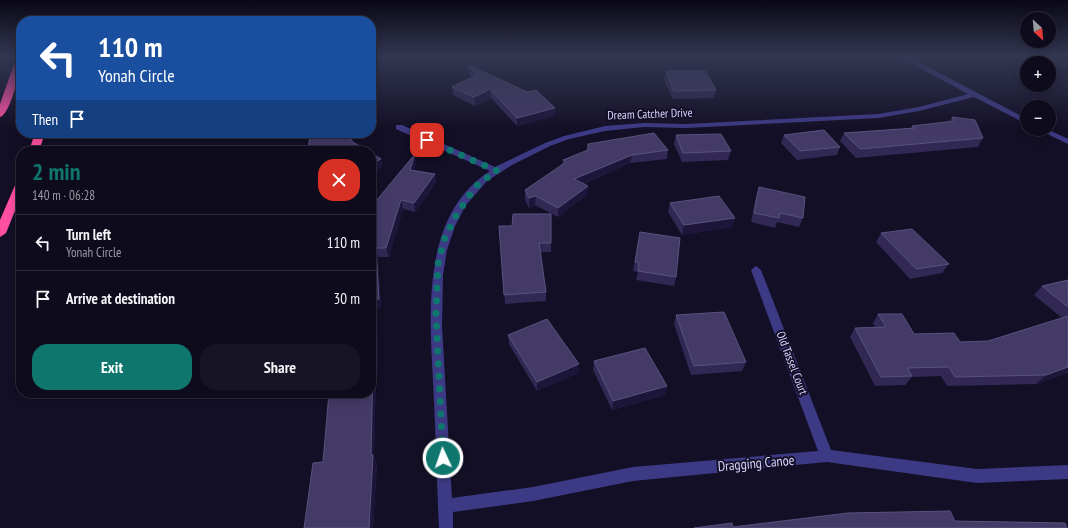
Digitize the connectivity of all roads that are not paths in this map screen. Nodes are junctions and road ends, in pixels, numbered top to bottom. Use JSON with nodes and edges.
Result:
{"nodes":[{"id":1,"x":13,"y":81,"type":"edge"},
{"id":2,"x":946,"y":81,"type":"edge"},
{"id":3,"x":973,"y":95,"type":"junction"},
{"id":4,"x":0,"y":114,"type":"edge"},
{"id":5,"x":1020,"y":118,"type":"edge"},
{"id":6,"x":399,"y":127,"type":"dead end"},
{"id":7,"x":1056,"y":136,"type":"edge"},
{"id":8,"x":1068,"y":142,"type":"edge"},
{"id":9,"x":497,"y":171,"type":"junction"},
{"id":10,"x":16,"y":195,"type":"edge"},
{"id":11,"x":0,"y":233,"type":"edge"},
{"id":12,"x":756,"y":270,"type":"dead end"},
{"id":13,"x":827,"y":456,"type":"junction"},
{"id":14,"x":1068,"y":472,"type":"edge"},
{"id":15,"x":445,"y":506,"type":"junction"},
{"id":16,"x":446,"y":528,"type":"edge"}],
"edges":[{"from":1,"to":4,"type":"highway"},
{"from":2,"to":3,"type":"street"},
{"from":3,"to":5,"type":"street"},
{"from":3,"to":9,"type":"street","name":"Dream Catcher Drive"},
{"from":6,"to":9,"type":"street"},
{"from":7,"to":8,"type":"street"},
{"from":9,"to":15,"type":"street","name":"Dream Catcher Drive"},
{"from":10,"to":11,"type":"highway"},
{"from":12,"to":13,"type":"street","name":"Old Tassel Court"},
{"from":13,"to":14,"type":"street","name":"Dragging Canoe"},
{"from":13,"to":15,"type":"street","name":"Dragging Canoe"},
{"from":15,"to":16,"type":"street","name":"Dream Catcher Drive"}]}
